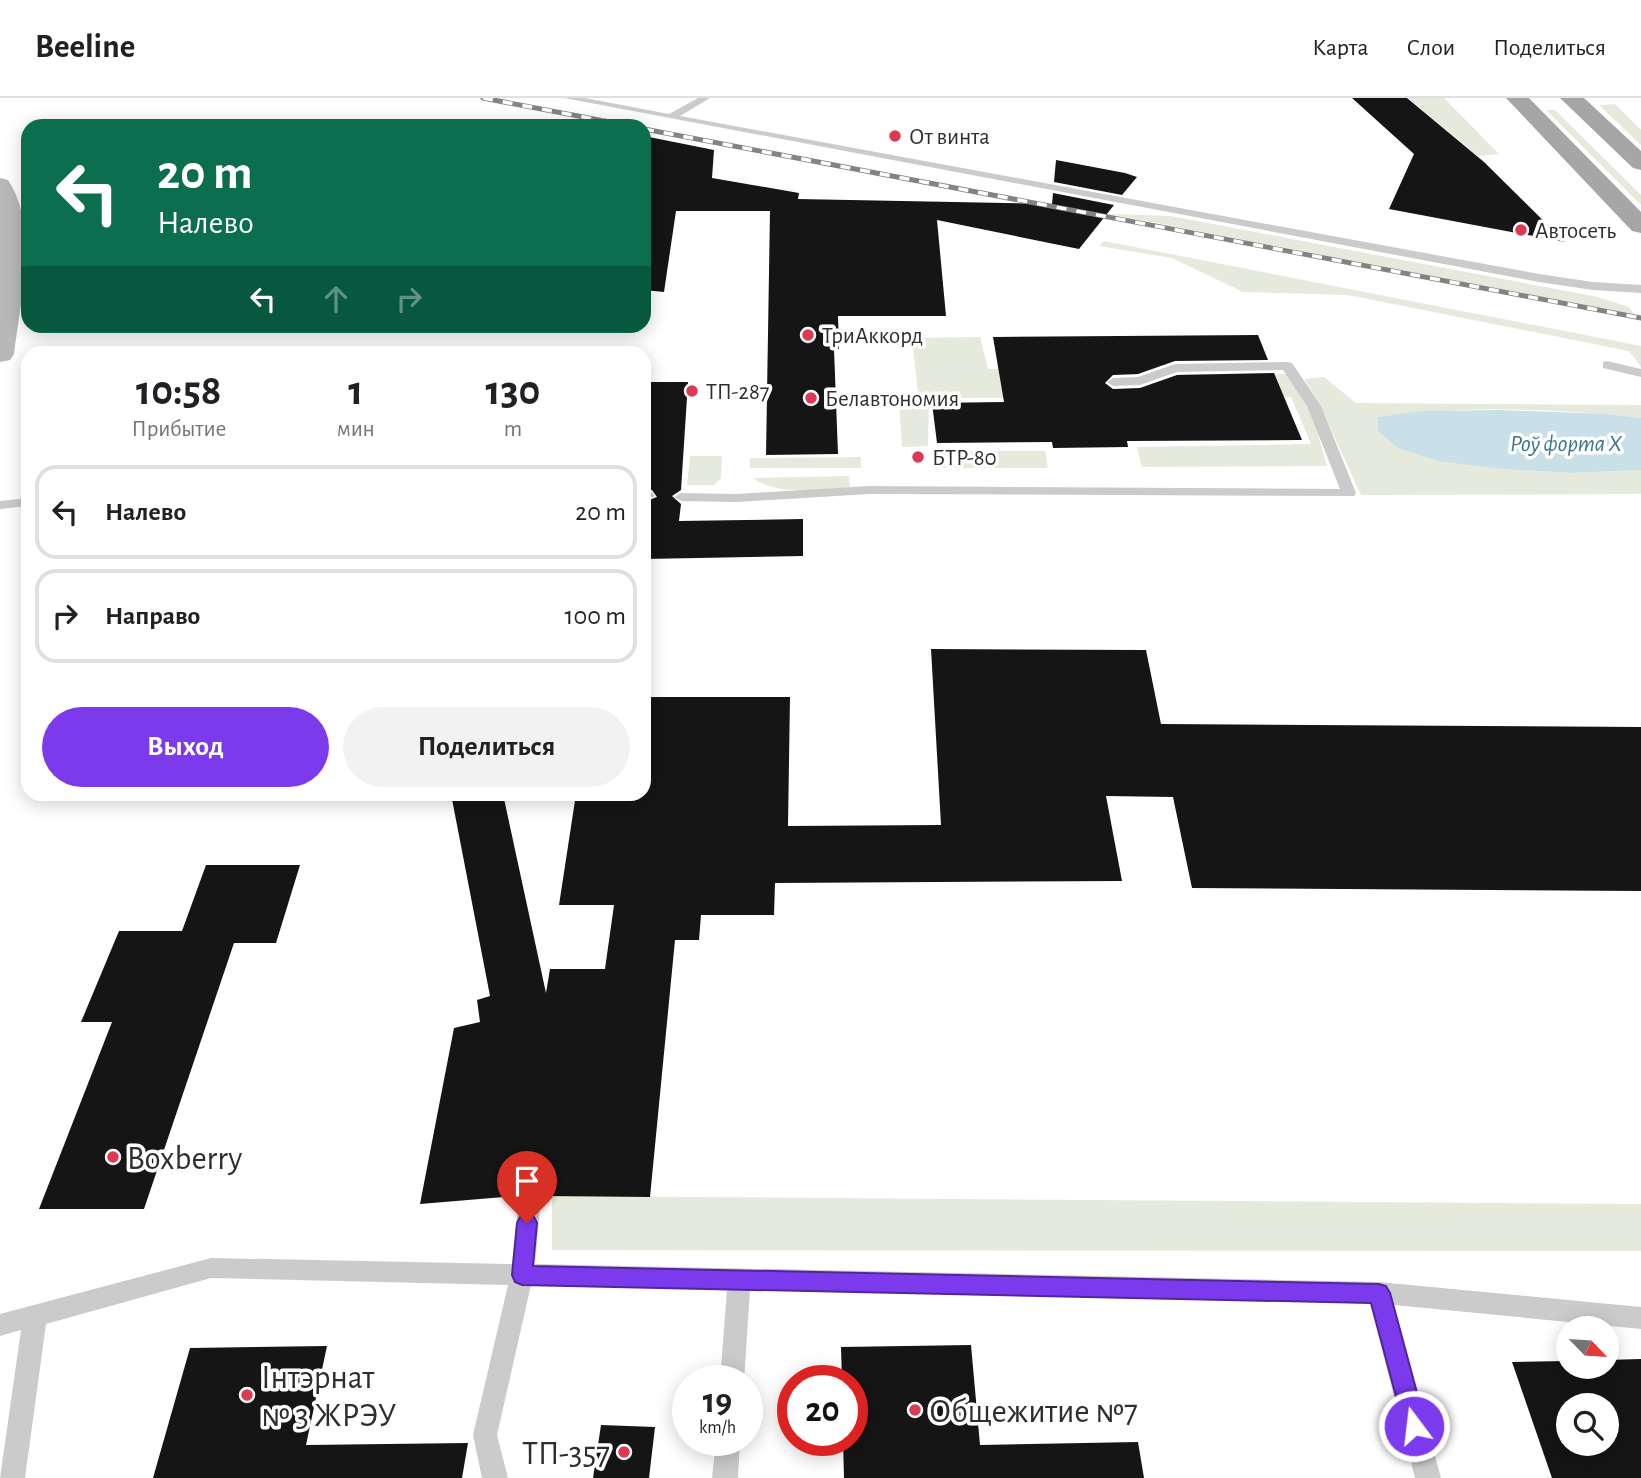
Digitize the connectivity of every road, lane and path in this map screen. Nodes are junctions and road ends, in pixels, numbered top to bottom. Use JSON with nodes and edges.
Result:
{"nodes":[{"id":1,"x":569,"y":98,"type":"edge"},
{"id":2,"x":705,"y":98,"type":"edge"},
{"id":3,"x":1517,"y":98,"type":"edge"},
{"id":4,"x":1571,"y":98,"type":"edge"},
{"id":5,"x":670,"y":117,"type":"junction"},
{"id":6,"x":1641,"y":163,"type":"edge"},
{"id":7,"x":0,"y":185,"type":"edge"},
{"id":8,"x":1641,"y":226,"type":"edge"},
{"id":9,"x":1641,"y":289,"type":"edge"},
{"id":10,"x":1,"y":338,"type":"edge"},
{"id":11,"x":1607,"y":365,"type":"dead end"},
{"id":12,"x":1641,"y":373,"type":"edge"},
{"id":13,"x":1112,"y":382,"type":"dead end"},
{"id":14,"x":681,"y":497,"type":"dead end"},
{"id":15,"x":21,"y":503,"type":"edge"},
{"id":16,"x":0,"y":505,"type":"edge"},
{"id":17,"x":530,"y":1197,"type":"dead end"},
{"id":18,"x":522,"y":1275,"type":"junction"},
{"id":19,"x":739,"y":1280,"type":"junction"},
{"id":20,"x":1379,"y":1293,"type":"junction"},
{"id":21,"x":35,"y":1315,"type":"junction"},
{"id":22,"x":1641,"y":1318,"type":"edge"},
{"id":23,"x":0,"y":1325,"type":"edge"},
{"id":24,"x":733,"y":1365,"type":"edge"},
{"id":25,"x":727,"y":1456,"type":"edge"},
{"id":26,"x":12,"y":1478,"type":"edge"},
{"id":27,"x":495,"y":1478,"type":"edge"},
{"id":28,"x":725,"y":1478,"type":"edge"},
{"id":29,"x":1428,"y":1478,"type":"edge"}],
"edges":[{"from":1,"to":5,"type":"lane"},
{"from":2,"to":5,"type":"lane"},
{"from":3,"to":8,"type":"main road"},
{"from":4,"to":6,"type":"main road"},
{"from":5,"to":9,"type":"lane"},
{"from":7,"to":10,"type":"main road"},
{"from":11,"to":12,"type":"lane"},
{"from":13,"to":14,"type":"lane"},
{"from":15,"to":16,"type":"lane"},
{"from":17,"to":18,"type":"lane"},
{"from":18,"to":19,"type":"lane"},
{"from":18,"to":21,"type":"lane"},
{"from":18,"to":27,"type":"lane"},
{"from":19,"to":20,"type":"lane"},
{"from":19,"to":24,"type":"lane"},
{"from":20,"to":22,"type":"lane"},
{"from":20,"to":29,"type":"lane"},
{"from":21,"to":23,"type":"lane"},
{"from":21,"to":26,"type":"lane"},
{"from":25,"to":28,"type":"lane"}]}
